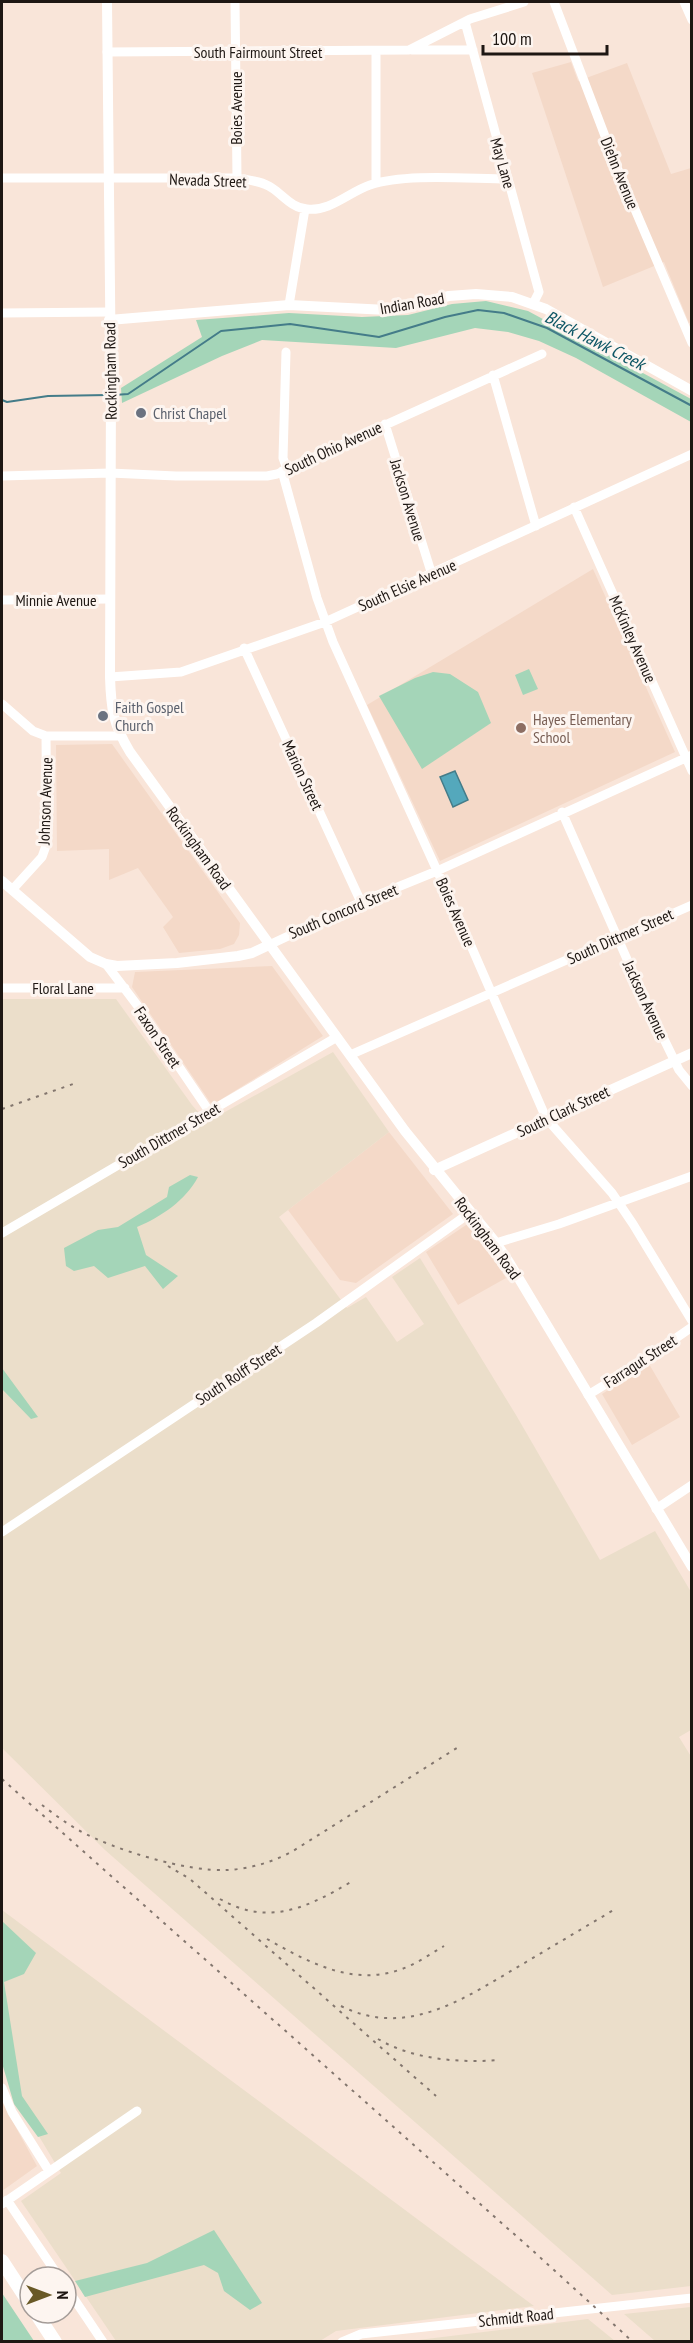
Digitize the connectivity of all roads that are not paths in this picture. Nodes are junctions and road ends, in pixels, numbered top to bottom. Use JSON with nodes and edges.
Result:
{"nodes":[{"id":1,"x":107,"y":2,"type":"edge"},
{"id":2,"x":236,"y":2,"type":"edge"},
{"id":3,"x":524,"y":2,"type":"edge"},
{"id":4,"x":554,"y":2,"type":"edge"},
{"id":5,"x":684,"y":2,"type":"edge"},
{"id":6,"x":692,"y":20,"type":"edge"},
{"id":7,"x":465,"y":22,"type":"junction"},
{"id":8,"x":409,"y":50,"type":"junction"},
{"id":9,"x":473,"y":50,"type":"junction"},
{"id":10,"x":108,"y":52,"type":"junction"},
{"id":11,"x":376,"y":52,"type":"junction"},
{"id":12,"x":236,"y":53,"type":"junction"},
{"id":13,"x":2,"y":178,"type":"edge"},
{"id":14,"x":108,"y":178,"type":"junction"},
{"id":15,"x":237,"y":178,"type":"junction"},
{"id":16,"x":508,"y":180,"type":"junction"},
{"id":17,"x":376,"y":183,"type":"junction"},
{"id":18,"x":305,"y":209,"type":"junction"},
{"id":19,"x":534,"y":304,"type":"junction"},
{"id":20,"x":289,"y":305,"type":"junction"},
{"id":21,"x":2,"y":314,"type":"edge"},
{"id":22,"x":109,"y":316,"type":"junction"},
{"id":23,"x":692,"y":343,"type":"edge"},
{"id":24,"x":286,"y":352,"type":"dead end"},
{"id":25,"x":542,"y":354,"type":"dead end"},
{"id":26,"x":493,"y":375,"type":"junction"},
{"id":27,"x":692,"y":391,"type":"edge"},
{"id":28,"x":385,"y":424,"type":"junction"},
{"id":29,"x":692,"y":454,"type":"edge"},
{"id":30,"x":285,"y":470,"type":"junction"},
{"id":31,"x":110,"y":473,"type":"junction"},
{"id":32,"x":2,"y":476,"type":"edge"},
{"id":33,"x":574,"y":507,"type":"junction"},
{"id":34,"x":536,"y":525,"type":"junction"},
{"id":35,"x":432,"y":575,"type":"junction"},
{"id":36,"x":110,"y":599,"type":"junction"},
{"id":37,"x":2,"y":600,"type":"edge"},
{"id":38,"x":325,"y":622,"type":"junction"},
{"id":39,"x":244,"y":648,"type":"junction"},
{"id":40,"x":110,"y":677,"type":"junction"},
{"id":41,"x":2,"y":704,"type":"edge"},
{"id":42,"x":46,"y":736,"type":"junction"},
{"id":43,"x":120,"y":736,"type":"junction"},
{"id":44,"x":688,"y":756,"type":"edge"},
{"id":45,"x":692,"y":771,"type":"edge"},
{"id":46,"x":562,"y":812,"type":"junction"},
{"id":47,"x":437,"y":871,"type":"junction"},
{"id":48,"x":2,"y":881,"type":"edge"},
{"id":49,"x":12,"y":890,"type":"junction"},
{"id":50,"x":361,"y":902,"type":"junction"},
{"id":51,"x":692,"y":905,"type":"edge"},
{"id":52,"x":617,"y":936,"type":"junction"},
{"id":53,"x":269,"y":945,"type":"junction"},
{"id":54,"x":106,"y":964,"type":"junction"},
{"id":55,"x":2,"y":988,"type":"edge"},
{"id":56,"x":125,"y":988,"type":"junction"},
{"id":57,"x":492,"y":994,"type":"junction"},
{"id":58,"x":337,"y":1037,"type":"junction"},
{"id":59,"x":692,"y":1053,"type":"edge"},
{"id":60,"x":350,"y":1055,"type":"junction"},
{"id":61,"x":674,"y":1060,"type":"junction"},
{"id":62,"x":692,"y":1086,"type":"edge"},
{"id":63,"x":209,"y":1111,"type":"junction"},
{"id":64,"x":546,"y":1118,"type":"junction"},
{"id":65,"x":434,"y":1170,"type":"junction"},
{"id":66,"x":692,"y":1176,"type":"edge"},
{"id":67,"x":619,"y":1203,"type":"junction"},
{"id":68,"x":471,"y":1212,"type":"junction"},
{"id":69,"x":2,"y":1233,"type":"edge"},
{"id":70,"x":496,"y":1243,"type":"junction"},
{"id":71,"x":692,"y":1321,"type":"edge"},
{"id":72,"x":692,"y":1327,"type":"edge"},
{"id":73,"x":588,"y":1395,"type":"junction"},
{"id":74,"x":692,"y":1485,"type":"edge"},
{"id":75,"x":656,"y":1509,"type":"junction"},
{"id":76,"x":2,"y":1532,"type":"edge"},
{"id":77,"x":692,"y":1567,"type":"edge"},
{"id":78,"x":2,"y":2088,"type":"edge"},
{"id":79,"x":137,"y":2111,"type":"dead end"},
{"id":80,"x":49,"y":2171,"type":"junction"},
{"id":81,"x":4,"y":2202,"type":"edge"},
{"id":82,"x":2,"y":2260,"type":"edge"},
{"id":83,"x":50,"y":2265,"type":"edge"},
{"id":84,"x":18,"y":2285,"type":"edge"},
{"id":85,"x":692,"y":2298,"type":"edge"},
{"id":86,"x":78,"y":2305,"type":"edge"},
{"id":87,"x":44,"y":2325,"type":"edge"},
{"id":88,"x":55,"y":2342,"type":"edge"},
{"id":89,"x":103,"y":2342,"type":"edge"},
{"id":90,"x":342,"y":2342,"type":"edge"}],
"edges":[{"from":1,"to":10,"type":"street","name":"Rockingham Road"},
{"from":2,"to":12,"type":"street","name":"Boies Avenue"},
{"from":3,"to":7,"type":"street","name":"South Fairmount Street"},
{"from":4,"to":23,"type":"street","name":"Diehn Avenue"},
{"from":5,"to":6,"type":"street"},
{"from":7,"to":8,"type":"street","name":"South Fairmount Street"},
{"from":7,"to":9,"type":"street","name":"May Lane"},
{"from":8,"to":9,"type":"street","name":"South Fairmount Street"},
{"from":8,"to":11,"type":"street","name":"South Fairmount Street"},
{"from":9,"to":16,"type":"street","name":"May Lane"},
{"from":10,"to":12,"type":"street","name":"South Fairmount Street"},
{"from":10,"to":14,"type":"street","name":"Rockingham Road"},
{"from":11,"to":12,"type":"street","name":"South Fairmount Street"},
{"from":11,"to":17,"type":"street"},
{"from":12,"to":15,"type":"street","name":"Boies Avenue"},
{"from":13,"to":14,"type":"street","name":"Nevada Street"},
{"from":14,"to":15,"type":"street","name":"Nevada Street"},
{"from":14,"to":22,"type":"street","name":"Rockingham Road"},
{"from":15,"to":18,"type":"street","name":"Nevada Street"},
{"from":16,"to":17,"type":"street"},
{"from":16,"to":19,"type":"street","name":"May Lane"},
{"from":17,"to":18,"type":"street"},
{"from":18,"to":20,"type":"street"},
{"from":19,"to":20,"type":"street","name":"Indian Road"},
{"from":19,"to":27,"type":"street","name":"Indian Road"},
{"from":20,"to":22,"type":"street","name":"Indian Road"},
{"from":21,"to":22,"type":"street"},
{"from":22,"to":31,"type":"street","name":"Rockingham Road"},
{"from":24,"to":30,"type":"street","name":"Boies Avenue"},
{"from":25,"to":26,"type":"street","name":"South Ohio Avenue"},
{"from":26,"to":28,"type":"street","name":"South Ohio Avenue"},
{"from":26,"to":34,"type":"street"},
{"from":28,"to":30,"type":"street","name":"South Ohio Avenue"},
{"from":28,"to":35,"type":"street","name":"Jackson Avenue"},
{"from":29,"to":33,"type":"street","name":"South Elsie Avenue"},
{"from":30,"to":31,"type":"street","name":"South Ohio Avenue"},
{"from":30,"to":38,"type":"street","name":"Boies Avenue"},
{"from":31,"to":32,"type":"street","name":"South Ohio Avenue"},
{"from":31,"to":36,"type":"street","name":"Rockingham Road"},
{"from":33,"to":34,"type":"street","name":"South Elsie Avenue"},
{"from":33,"to":44,"type":"street","name":"McKinley Avenue"},
{"from":34,"to":35,"type":"street","name":"South Elsie Avenue"},
{"from":35,"to":38,"type":"street","name":"South Elsie Avenue"},
{"from":36,"to":37,"type":"street","name":"Minnie Avenue"},
{"from":36,"to":40,"type":"street","name":"Rockingham Road"},
{"from":38,"to":39,"type":"street","name":"South Elsie Avenue"},
{"from":38,"to":47,"type":"street","name":"Boies Avenue"},
{"from":39,"to":40,"type":"street","name":"South Elsie Avenue"},
{"from":39,"to":50,"type":"street","name":"Marion Street"},
{"from":40,"to":43,"type":"street","name":"Rockingham Road"},
{"from":41,"to":42,"type":"street"},
{"from":42,"to":43,"type":"street"},
{"from":42,"to":49,"type":"street","name":"Johnson Avenue"},
{"from":43,"to":53,"type":"street","name":"Rockingham Road"},
{"from":44,"to":45,"type":"street","name":"McKinley Avenue"},
{"from":44,"to":46,"type":"street","name":"South Concord Street"},
{"from":46,"to":47,"type":"street","name":"South Concord Street"},
{"from":46,"to":52,"type":"street","name":"Jackson Avenue"},
{"from":47,"to":50,"type":"street","name":"South Concord Street"},
{"from":47,"to":57,"type":"street","name":"Boies Avenue"},
{"from":48,"to":49,"type":"street","name":"South Concord Street"},
{"from":49,"to":54,"type":"street","name":"South Concord Street"},
{"from":50,"to":53,"type":"street","name":"South Concord Street"},
{"from":51,"to":52,"type":"street","name":"South Dittmer Street"},
{"from":52,"to":57,"type":"street","name":"South Dittmer Street"},
{"from":52,"to":61,"type":"street","name":"Jackson Avenue"},
{"from":53,"to":54,"type":"street","name":"South Concord Street"},
{"from":53,"to":58,"type":"street","name":"Rockingham Road"},
{"from":54,"to":56,"type":"street","name":"Faxon Street"},
{"from":55,"to":56,"type":"street","name":"Floral Lane"},
{"from":56,"to":63,"type":"street","name":"Faxon Street"},
{"from":57,"to":60,"type":"street","name":"South Dittmer Street"},
{"from":57,"to":64,"type":"street","name":"Boies Avenue"},
{"from":58,"to":60,"type":"street","name":"Rockingham Road"},
{"from":58,"to":63,"type":"street","name":"South Dittmer Street"},
{"from":59,"to":61,"type":"street","name":"South Clark Street"},
{"from":60,"to":65,"type":"street","name":"Rockingham Road"},
{"from":61,"to":62,"type":"street","name":"Jackson Avenue"},
{"from":61,"to":64,"type":"street","name":"South Clark Street"},
{"from":63,"to":69,"type":"street","name":"South Dittmer Street"},
{"from":64,"to":65,"type":"street","name":"South Clark Street"},
{"from":64,"to":67,"type":"street","name":"Boies Avenue"},
{"from":65,"to":68,"type":"street","name":"Rockingham Road"},
{"from":66,"to":67,"type":"street"},
{"from":67,"to":70,"type":"street"},
{"from":67,"to":71,"type":"street","name":"Boies Avenue"},
{"from":68,"to":70,"type":"street","name":"Rockingham Road"},
{"from":68,"to":76,"type":"street","name":"South Rolff Street"},
{"from":70,"to":73,"type":"street","name":"Rockingham Road"},
{"from":72,"to":73,"type":"street","name":"Farragut Street"},
{"from":73,"to":75,"type":"street","name":"Rockingham Road"},
{"from":74,"to":75,"type":"street"},
{"from":75,"to":77,"type":"street","name":"Rockingham Road"},
{"from":78,"to":80,"type":"street"},
{"from":79,"to":80,"type":"street"},
{"from":80,"to":81,"type":"street"},
{"from":81,"to":83,"type":"street"},
{"from":82,"to":84,"type":"main road"},
{"from":85,"to":90,"type":"street","name":"Schmidt Road"},
{"from":86,"to":89,"type":"street"},
{"from":87,"to":88,"type":"main road"}]}
